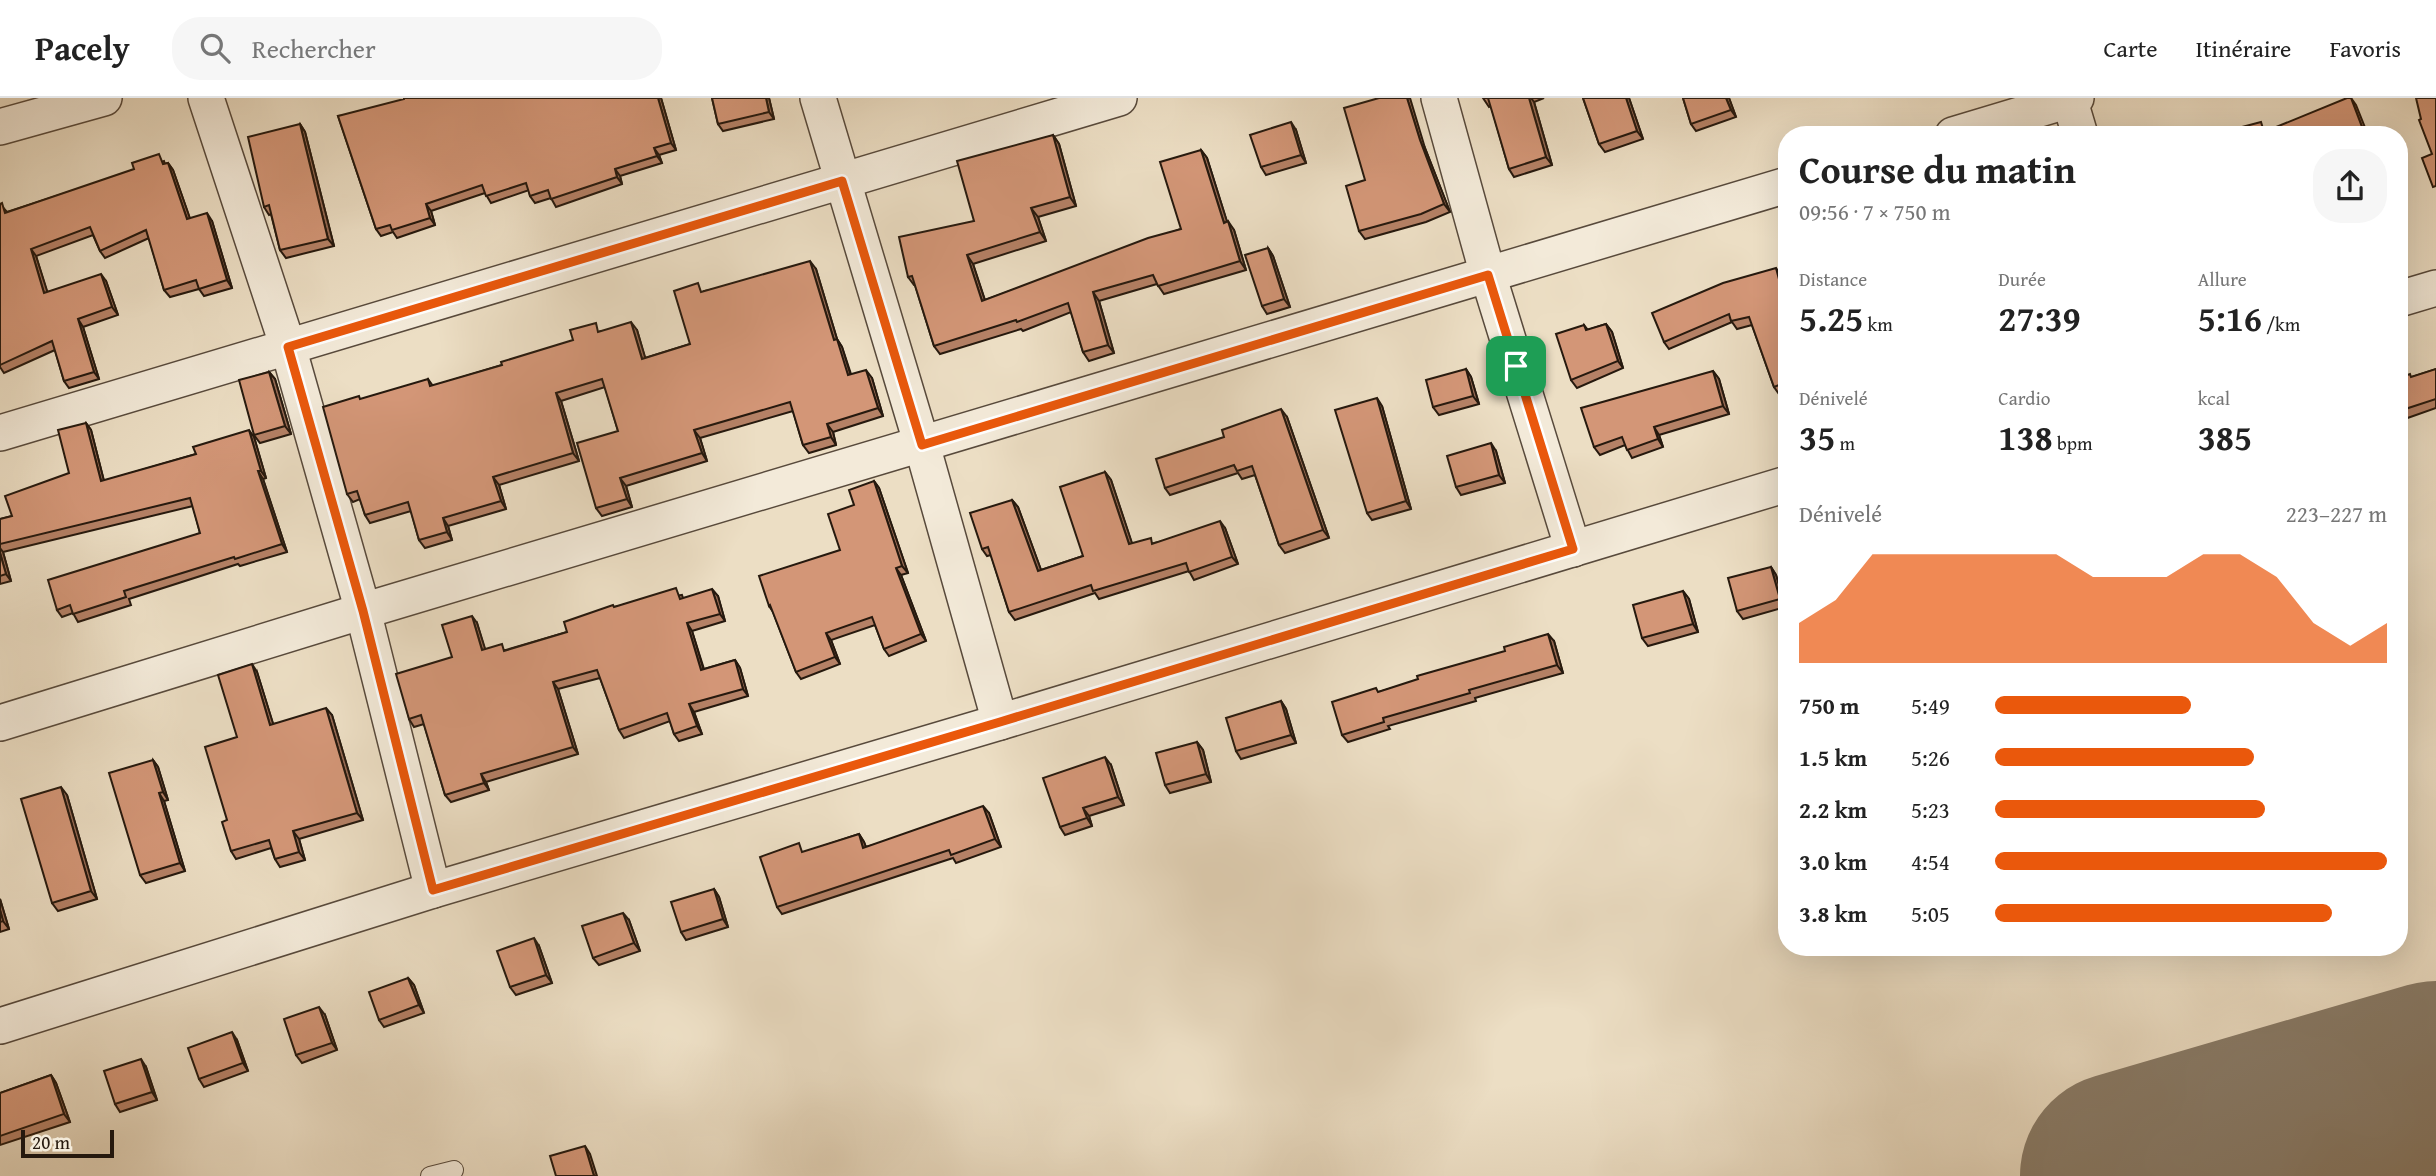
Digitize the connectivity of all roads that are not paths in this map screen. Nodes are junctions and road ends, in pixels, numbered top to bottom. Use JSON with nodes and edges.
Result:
{"nodes":[{"id":1,"x":104,"y":98,"type":"edge"},
{"id":2,"x":206,"y":98,"type":"edge"},
{"id":3,"x":818,"y":98,"type":"edge"},
{"id":4,"x":1119,"y":98,"type":"edge"},
{"id":5,"x":1439,"y":98,"type":"edge"},
{"id":6,"x":2072,"y":99,"type":"edge"},
{"id":7,"x":1983,"y":126,"type":"edge"},
{"id":8,"x":2078,"y":126,"type":"edge"},
{"id":9,"x":0,"y":127,"type":"edge"},
{"id":10,"x":842,"y":181,"type":"junction"},
{"id":11,"x":1778,"y":188,"type":"edge"},
{"id":12,"x":1488,"y":275,"type":"junction"},
{"id":13,"x":2436,"y":288,"type":"edge"},
{"id":14,"x":2408,"y":296,"type":"edge"},
{"id":15,"x":288,"y":347,"type":"junction"},
{"id":16,"x":0,"y":433,"type":"edge"},
{"id":17,"x":922,"y":445,"type":"junction"},
{"id":18,"x":1778,"y":487,"type":"edge"},
{"id":19,"x":1573,"y":549,"type":"junction"},
{"id":20,"x":363,"y":611,"type":"junction"},
{"id":21,"x":1000,"y":722,"type":"junction"},
{"id":22,"x":0,"y":723,"type":"edge"},
{"id":23,"x":433,"y":890,"type":"junction"},
{"id":24,"x":0,"y":1026,"type":"edge"},
{"id":25,"x":454,"y":1170,"type":"dead end"},
{"id":26,"x":430,"y":1176,"type":"edge"}],
"edges":[{"from":1,"to":9,"type":"street"},
{"from":2,"to":15,"type":"street"},
{"from":3,"to":10,"type":"street"},
{"from":4,"to":10,"type":"street"},
{"from":5,"to":12,"type":"street"},
{"from":6,"to":7,"type":"street"},
{"from":6,"to":8,"type":"street"},
{"from":10,"to":15,"type":"street"},
{"from":10,"to":17,"type":"street"},
{"from":11,"to":12,"type":"street"},
{"from":12,"to":17,"type":"street"},
{"from":12,"to":19,"type":"street"},
{"from":13,"to":14,"type":"street"},
{"from":15,"to":16,"type":"street"},
{"from":15,"to":20,"type":"street"},
{"from":17,"to":20,"type":"street"},
{"from":17,"to":21,"type":"street"},
{"from":18,"to":19,"type":"street"},
{"from":19,"to":21,"type":"street"},
{"from":20,"to":22,"type":"street"},
{"from":20,"to":23,"type":"street"},
{"from":21,"to":23,"type":"street"},
{"from":23,"to":24,"type":"street"},
{"from":25,"to":26,"type":"lane"}]}
